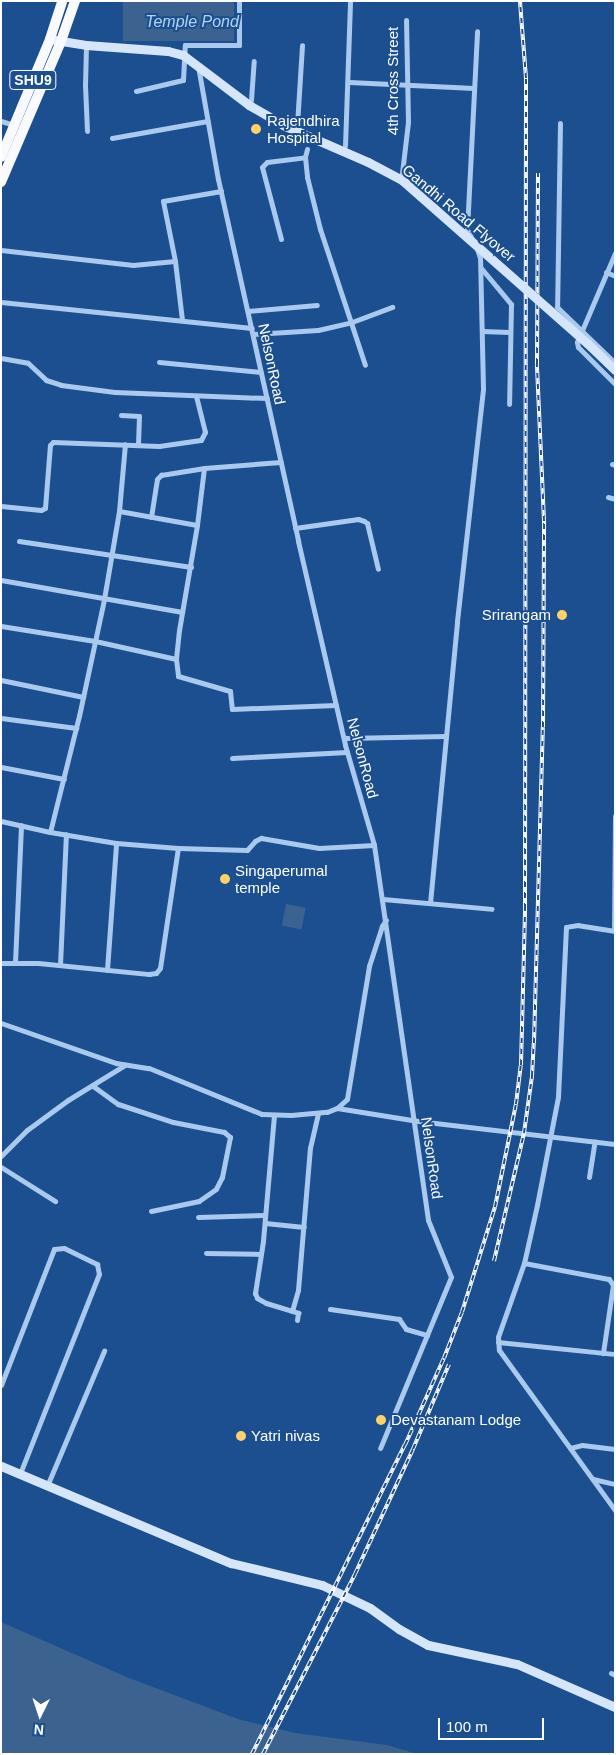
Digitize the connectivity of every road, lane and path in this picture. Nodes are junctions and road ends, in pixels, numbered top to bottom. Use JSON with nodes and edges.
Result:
{"nodes":[{"id":1,"x":62,"y":1,"type":"edge"},
{"id":2,"x":75,"y":1,"type":"edge"},
{"id":3,"x":238,"y":1,"type":"edge"},
{"id":4,"x":350,"y":1,"type":"edge"},
{"id":5,"x":406,"y":20,"type":"dead end"},
{"id":6,"x":477,"y":31,"type":"dead end"},
{"id":7,"x":50,"y":39,"type":"junction"},
{"id":8,"x":61,"y":41,"type":"junction"},
{"id":9,"x":86,"y":45,"type":"junction"},
{"id":10,"x":302,"y":45,"type":"dead end"},
{"id":11,"x":183,"y":55,"type":"junction"},
{"id":12,"x":254,"y":61,"type":"dead end"},
{"id":13,"x":198,"y":66,"type":"junction"},
{"id":14,"x":349,"y":82,"type":"junction"},
{"id":15,"x":407,"y":84,"type":"junction"},
{"id":16,"x":474,"y":88,"type":"junction"},
{"id":17,"x":136,"y":91,"type":"dead end"},
{"id":18,"x":250,"y":102,"type":"junction"},
{"id":19,"x":1,"y":121,"type":"edge"},
{"id":20,"x":207,"y":121,"type":"junction"},
{"id":21,"x":560,"y":123,"type":"dead end"},
{"id":22,"x":297,"y":125,"type":"dead end"},
{"id":23,"x":19,"y":126,"type":"junction"},
{"id":24,"x":87,"y":131,"type":"dead end"},
{"id":25,"x":112,"y":138,"type":"dead end"},
{"id":26,"x":345,"y":146,"type":"dead end"},
{"id":27,"x":307,"y":149,"type":"dead end"},
{"id":28,"x":1,"y":156,"type":"edge"},
{"id":29,"x":305,"y":157,"type":"junction"},
{"id":30,"x":402,"y":173,"type":"dead end"},
{"id":31,"x":1,"y":182,"type":"edge"},
{"id":32,"x":221,"y":190,"type":"junction"},
{"id":33,"x":281,"y":239,"type":"dead end"},
{"id":34,"x":1,"y":250,"type":"edge"},
{"id":35,"x":615,"y":252,"type":"edge"},
{"id":36,"x":175,"y":261,"type":"junction"},
{"id":37,"x":480,"y":268,"type":"junction"},
{"id":38,"x":606,"y":272,"type":"junction"},
{"id":39,"x":615,"y":276,"type":"edge"},
{"id":40,"x":1,"y":302,"type":"edge"},
{"id":41,"x":317,"y":305,"type":"dead end"},
{"id":42,"x":392,"y":307,"type":"dead end"},
{"id":43,"x":248,"y":311,"type":"junction"},
{"id":44,"x":182,"y":320,"type":"junction"},
{"id":45,"x":352,"y":322,"type":"junction"},
{"id":46,"x":253,"y":331,"type":"junction"},
{"id":47,"x":582,"y":331,"type":"junction"},
{"id":48,"x":482,"y":332,"type":"junction"},
{"id":49,"x":509,"y":332,"type":"junction"},
{"id":50,"x":1,"y":358,"type":"edge"},
{"id":51,"x":158,"y":362,"type":"dead end"},
{"id":52,"x":615,"y":363,"type":"edge"},
{"id":53,"x":365,"y":365,"type":"dead end"},
{"id":54,"x":615,"y":370,"type":"edge"},
{"id":55,"x":261,"y":372,"type":"junction"},
{"id":56,"x":615,"y":384,"type":"edge"},
{"id":57,"x":196,"y":396,"type":"junction"},
{"id":58,"x":267,"y":398,"type":"junction"},
{"id":59,"x":509,"y":404,"type":"dead end"},
{"id":60,"x":121,"y":415,"type":"dead end"},
{"id":61,"x":125,"y":444,"type":"junction"},
{"id":62,"x":138,"y":444,"type":"junction"},
{"id":63,"x":280,"y":462,"type":"junction"},
{"id":64,"x":204,"y":468,"type":"junction"},
{"id":65,"x":608,"y":497,"type":"dead end"},
{"id":66,"x":615,"y":499,"type":"edge"},
{"id":67,"x":1,"y":506,"type":"edge"},
{"id":68,"x":119,"y":511,"type":"junction"},
{"id":69,"x":151,"y":517,"type":"junction"},
{"id":70,"x":198,"y":526,"type":"junction"},
{"id":71,"x":295,"y":528,"type":"junction"},
{"id":72,"x":19,"y":541,"type":"dead end"},
{"id":73,"x":111,"y":556,"type":"junction"},
{"id":74,"x":191,"y":567,"type":"junction"},
{"id":75,"x":378,"y":569,"type":"dead end"},
{"id":76,"x":1,"y":580,"type":"edge"},
{"id":77,"x":104,"y":599,"type":"junction"},
{"id":78,"x":182,"y":612,"type":"junction"},
{"id":79,"x":1,"y":626,"type":"edge"},
{"id":80,"x":95,"y":641,"type":"junction"},
{"id":81,"x":176,"y":659,"type":"junction"},
{"id":82,"x":1,"y":680,"type":"edge"},
{"id":83,"x":83,"y":697,"type":"junction"},
{"id":84,"x":336,"y":705,"type":"junction"},
{"id":85,"x":1,"y":718,"type":"edge"},
{"id":86,"x":76,"y":728,"type":"junction"},
{"id":87,"x":446,"y":736,"type":"junction"},
{"id":88,"x":344,"y":738,"type":"junction"},
{"id":89,"x":347,"y":752,"type":"junction"},
{"id":90,"x":232,"y":758,"type":"dead end"},
{"id":91,"x":1,"y":768,"type":"edge"},
{"id":92,"x":64,"y":779,"type":"junction"},
{"id":93,"x":615,"y":816,"type":"edge"},
{"id":94,"x":1,"y":821,"type":"edge"},
{"id":95,"x":21,"y":825,"type":"junction"},
{"id":96,"x":50,"y":832,"type":"junction"},
{"id":97,"x":66,"y":834,"type":"junction"},
{"id":98,"x":116,"y":843,"type":"junction"},
{"id":99,"x":374,"y":845,"type":"junction"},
{"id":100,"x":178,"y":848,"type":"junction"},
{"id":101,"x":382,"y":900,"type":"junction"},
{"id":102,"x":430,"y":903,"type":"junction"},
{"id":103,"x":492,"y":909,"type":"dead end"},
{"id":104,"x":386,"y":920,"type":"junction"},
{"id":105,"x":614,"y":931,"type":"edge"},
{"id":106,"x":1,"y":963,"type":"edge"},
{"id":107,"x":15,"y":963,"type":"junction"},
{"id":108,"x":60,"y":965,"type":"junction"},
{"id":109,"x":107,"y":970,"type":"junction"},
{"id":110,"x":1,"y":1023,"type":"edge"},
{"id":111,"x":125,"y":1065,"type":"junction"},
{"id":112,"x":92,"y":1086,"type":"junction"},
{"id":113,"x":337,"y":1108,"type":"junction"},
{"id":114,"x":318,"y":1114,"type":"junction"},
{"id":115,"x":274,"y":1115,"type":"junction"},
{"id":116,"x":414,"y":1120,"type":"junction"},
{"id":117,"x":550,"y":1136,"type":"junction"},
{"id":118,"x":595,"y":1141,"type":"junction"},
{"id":119,"x":615,"y":1144,"type":"edge"},
{"id":120,"x":1,"y":1156,"type":"edge"},
{"id":121,"x":1,"y":1168,"type":"edge"},
{"id":122,"x":589,"y":1177,"type":"dead end"},
{"id":123,"x":55,"y":1201,"type":"dead end"},
{"id":124,"x":152,"y":1210,"type":"dead end"},
{"id":125,"x":265,"y":1215,"type":"junction"},
{"id":126,"x":198,"y":1217,"type":"dead end"},
{"id":127,"x":265,"y":1223,"type":"junction"},
{"id":128,"x":304,"y":1227,"type":"junction"},
{"id":129,"x":206,"y":1253,"type":"dead end"},
{"id":130,"x":261,"y":1254,"type":"junction"},
{"id":131,"x":524,"y":1263,"type":"junction"},
{"id":132,"x":330,"y":1309,"type":"dead end"},
{"id":133,"x":292,"y":1311,"type":"junction"},
{"id":134,"x":298,"y":1320,"type":"dead end"},
{"id":135,"x":427,"y":1335,"type":"junction"},
{"id":136,"x":498,"y":1342,"type":"junction"},
{"id":137,"x":104,"y":1352,"type":"dead end"},
{"id":138,"x":603,"y":1353,"type":"junction"},
{"id":139,"x":615,"y":1354,"type":"edge"},
{"id":140,"x":1,"y":1385,"type":"edge"},
{"id":141,"x":380,"y":1448,"type":"dead end"},
{"id":142,"x":570,"y":1448,"type":"junction"},
{"id":143,"x":615,"y":1449,"type":"edge"},
{"id":144,"x":1,"y":1466,"type":"edge"},
{"id":145,"x":20,"y":1474,"type":"junction"},
{"id":146,"x":592,"y":1479,"type":"junction"},
{"id":147,"x":615,"y":1484,"type":"edge"},
{"id":148,"x":47,"y":1486,"type":"junction"},
{"id":149,"x":615,"y":1510,"type":"edge"},
{"id":150,"x":615,"y":1707,"type":"edge"}],
"edges":[{"from":1,"to":7,"type":"highway","number":"SHU9"},
{"from":2,"to":8,"type":"highway","number":"SHU9"},
{"from":3,"to":11,"type":"street"},
{"from":4,"to":14,"type":"street"},
{"from":5,"to":15,"type":"street","name":"4th Cross Street"},
{"from":6,"to":16,"type":"street"},
{"from":7,"to":8,"type":"main road"},
{"from":7,"to":23,"type":"highway","number":"SHU9"},
{"from":8,"to":9,"type":"main road"},
{"from":8,"to":23,"type":"highway","number":"SHU9"},
{"from":9,"to":11,"type":"main road"},
{"from":9,"to":24,"type":"street"},
{"from":10,"to":22,"type":"street"},
{"from":11,"to":13,"type":"main road","name":"Gandhi Road Flyover"},
{"from":11,"to":17,"type":"street"},
{"from":12,"to":18,"type":"street"},
{"from":13,"to":18,"type":"main road","name":"Gandhi Road Flyover"},
{"from":13,"to":20,"type":"street","name":"NelsonRoad"},
{"from":14,"to":15,"type":"street"},
{"from":14,"to":26,"type":"street"},
{"from":15,"to":16,"type":"street"},
{"from":15,"to":30,"type":"street","name":"4th Cross Street"},
{"from":16,"to":37,"type":"street"},
{"from":18,"to":54,"type":"main road","name":"Gandhi Road Flyover","bridge":true},
{"from":19,"to":23,"type":"street"},
{"from":20,"to":25,"type":"street"},
{"from":20,"to":32,"type":"street","name":"NelsonRoad"},
{"from":21,"to":47,"type":"street"},
{"from":23,"to":28,"type":"highway","number":"SHU9"},
{"from":23,"to":31,"type":"highway"},
{"from":27,"to":29,"type":"street"},
{"from":29,"to":33,"type":"street"},
{"from":29,"to":45,"type":"street"},
{"from":32,"to":36,"type":"street"},
{"from":32,"to":43,"type":"street","name":"NelsonRoad"},
{"from":34,"to":36,"type":"street"},
{"from":35,"to":38,"type":"street"},
{"from":36,"to":44,"type":"street"},
{"from":37,"to":48,"type":"street"},
{"from":37,"to":49,"type":"street"},
{"from":38,"to":39,"type":"street"},
{"from":38,"to":47,"type":"street"},
{"from":40,"to":44,"type":"street"},
{"from":41,"to":43,"type":"street"},
{"from":42,"to":45,"type":"street"},
{"from":43,"to":46,"type":"street","name":"NelsonRoad"},
{"from":44,"to":46,"type":"street"},
{"from":45,"to":46,"type":"street"},
{"from":45,"to":53,"type":"street"},
{"from":46,"to":55,"type":"street","name":"NelsonRoad"},
{"from":47,"to":52,"type":"street"},
{"from":47,"to":56,"type":"street"},
{"from":48,"to":49,"type":"street"},
{"from":48,"to":87,"type":"street"},
{"from":49,"to":59,"type":"street"},
{"from":50,"to":57,"type":"street"},
{"from":51,"to":55,"type":"street"},
{"from":55,"to":58,"type":"street","name":"NelsonRoad"},
{"from":57,"to":58,"type":"street"},
{"from":57,"to":62,"type":"street"},
{"from":58,"to":63,"type":"street","name":"NelsonRoad"},
{"from":60,"to":62,"type":"street"},
{"from":61,"to":62,"type":"street"},
{"from":61,"to":67,"type":"street"},
{"from":61,"to":68,"type":"street"},
{"from":63,"to":64,"type":"street"},
{"from":63,"to":71,"type":"street","name":"NelsonRoad"},
{"from":64,"to":69,"type":"street"},
{"from":64,"to":70,"type":"street"},
{"from":65,"to":66,"type":"street"},
{"from":68,"to":69,"type":"street"},
{"from":68,"to":73,"type":"street"},
{"from":69,"to":70,"type":"street"},
{"from":70,"to":74,"type":"street"},
{"from":71,"to":75,"type":"street"},
{"from":71,"to":84,"type":"street","name":"NelsonRoad"},
{"from":72,"to":73,"type":"street"},
{"from":73,"to":74,"type":"street"},
{"from":73,"to":77,"type":"street"},
{"from":74,"to":78,"type":"street"},
{"from":76,"to":77,"type":"street"},
{"from":77,"to":78,"type":"street"},
{"from":77,"to":80,"type":"street"},
{"from":78,"to":81,"type":"street"},
{"from":79,"to":80,"type":"street"},
{"from":80,"to":81,"type":"street"},
{"from":80,"to":83,"type":"street"},
{"from":81,"to":84,"type":"street"},
{"from":82,"to":83,"type":"street"},
{"from":83,"to":86,"type":"street"},
{"from":84,"to":88,"type":"street","name":"NelsonRoad"},
{"from":85,"to":86,"type":"street"},
{"from":86,"to":92,"type":"street"},
{"from":87,"to":88,"type":"street"},
{"from":87,"to":102,"type":"street"},
{"from":88,"to":89,"type":"street","name":"NelsonRoad"},
{"from":89,"to":90,"type":"street"},
{"from":89,"to":99,"type":"street","name":"NelsonRoad"},
{"from":91,"to":92,"type":"street"},
{"from":92,"to":96,"type":"street"},
{"from":93,"to":105,"type":"street"},
{"from":94,"to":95,"type":"street"},
{"from":95,"to":96,"type":"street"},
{"from":95,"to":107,"type":"street"},
{"from":96,"to":97,"type":"street"},
{"from":97,"to":98,"type":"street"},
{"from":97,"to":108,"type":"street"},
{"from":98,"to":100,"type":"street"},
{"from":98,"to":109,"type":"street"},
{"from":99,"to":100,"type":"street"},
{"from":99,"to":101,"type":"street","name":"NelsonRoad"},
{"from":100,"to":109,"type":"street"},
{"from":101,"to":102,"type":"street"},
{"from":101,"to":104,"type":"street","name":"NelsonRoad"},
{"from":102,"to":103,"type":"street"},
{"from":104,"to":113,"type":"street"},
{"from":104,"to":116,"type":"street","name":"NelsonRoad"},
{"from":105,"to":117,"type":"street"},
{"from":106,"to":107,"type":"street"},
{"from":107,"to":108,"type":"street"},
{"from":108,"to":109,"type":"street"},
{"from":110,"to":111,"type":"street"},
{"from":111,"to":112,"type":"street"},
{"from":111,"to":115,"type":"street"},
{"from":112,"to":120,"type":"street"},
{"from":112,"to":124,"type":"street"},
{"from":113,"to":114,"type":"street"},
{"from":113,"to":116,"type":"street"},
{"from":114,"to":115,"type":"street"},
{"from":114,"to":128,"type":"street"},
{"from":115,"to":125,"type":"street"},
{"from":116,"to":117,"type":"street"},
{"from":116,"to":135,"type":"street","name":"NelsonRoad"},
{"from":117,"to":118,"type":"street"},
{"from":117,"to":131,"type":"street"},
{"from":118,"to":119,"type":"street"},
{"from":118,"to":122,"type":"street"},
{"from":121,"to":123,"type":"street"},
{"from":125,"to":126,"type":"street"},
{"from":125,"to":127,"type":"street"},
{"from":127,"to":128,"type":"street"},
{"from":127,"to":130,"type":"street"},
{"from":128,"to":133,"type":"street"},
{"from":129,"to":130,"type":"street"},
{"from":130,"to":133,"type":"street"},
{"from":131,"to":136,"type":"street"},
{"from":131,"to":138,"type":"street"},
{"from":132,"to":135,"type":"street"},
{"from":133,"to":134,"type":"street"},
{"from":135,"to":141,"type":"street","name":"NelsonRoad"},
{"from":136,"to":138,"type":"street"},
{"from":136,"to":142,"type":"street"},
{"from":137,"to":148,"type":"street"},
{"from":138,"to":139,"type":"street"},
{"from":140,"to":145,"type":"street"},
{"from":142,"to":143,"type":"street"},
{"from":142,"to":146,"type":"street"},
{"from":144,"to":145,"type":"main road"},
{"from":145,"to":148,"type":"main road"},
{"from":146,"to":147,"type":"street"},
{"from":146,"to":149,"type":"street"},
{"from":148,"to":150,"type":"main road"}]}
